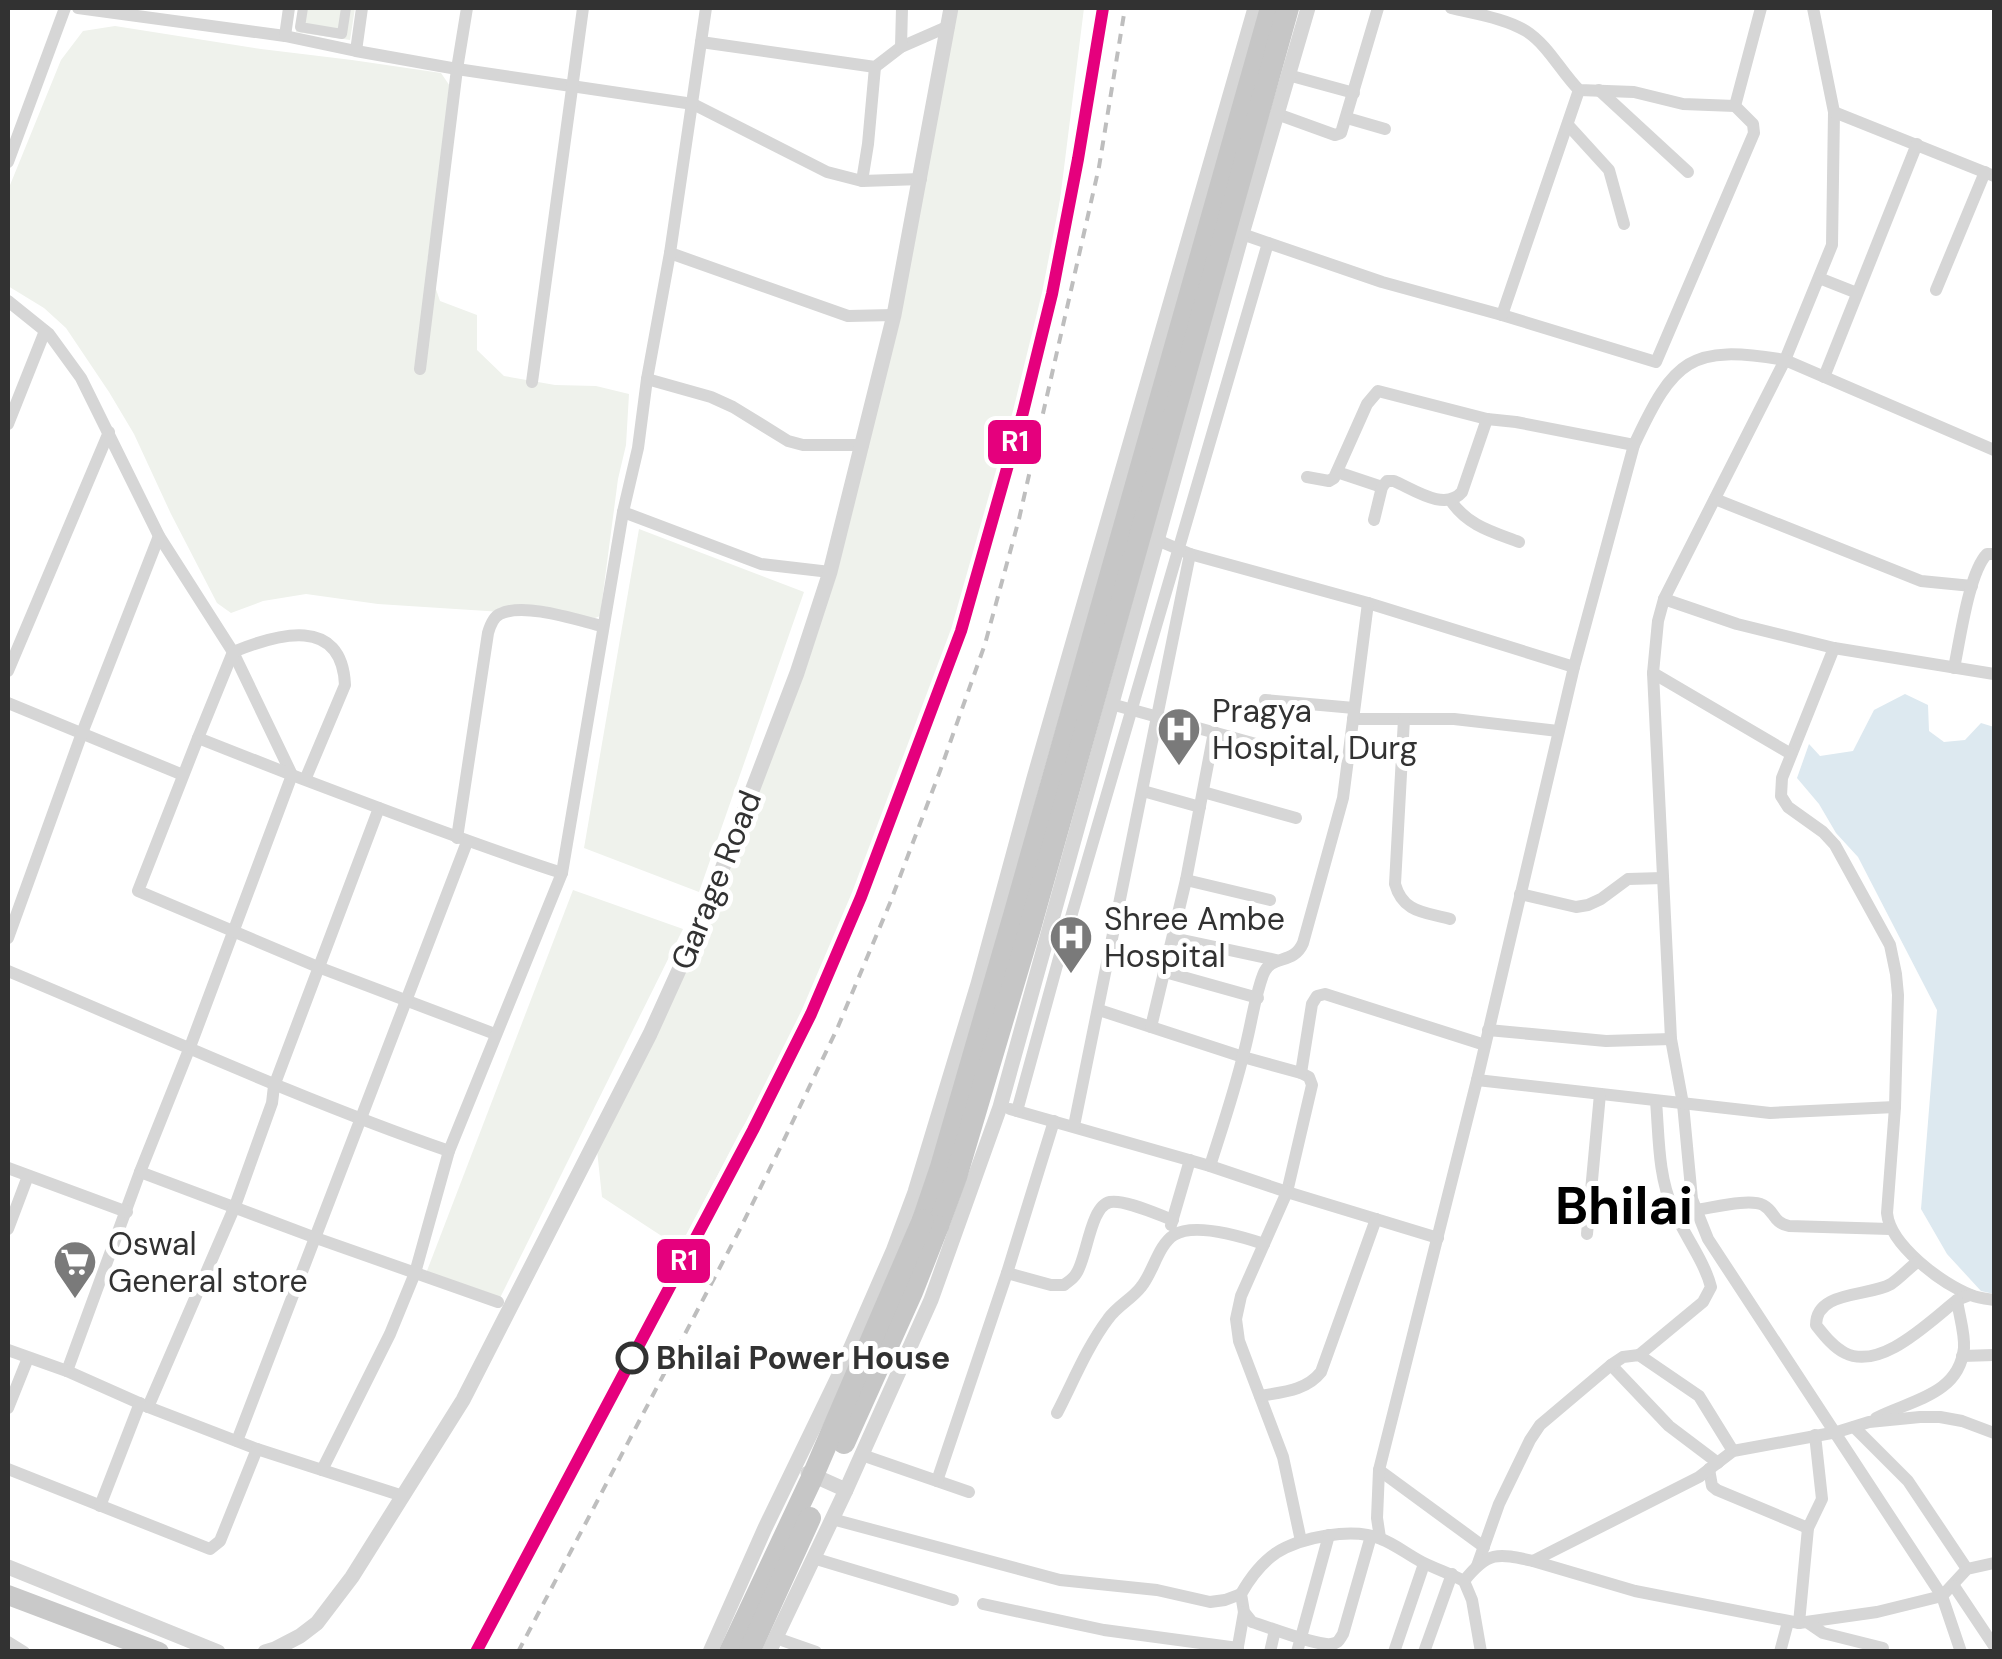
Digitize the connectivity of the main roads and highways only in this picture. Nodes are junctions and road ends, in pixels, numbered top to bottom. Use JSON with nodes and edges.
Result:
{"nodes":[{"id":1,"x":1271,"y":8,"type":"edge"},
{"id":2,"x":1288,"y":8,"type":"edge"},
{"id":3,"x":941,"y":1221,"type":"junction"},
{"id":4,"x":8,"y":1596,"type":"edge"},
{"id":5,"x":158,"y":1652,"type":"edge"},
{"id":6,"x":730,"y":1652,"type":"edge"},
{"id":7,"x":749,"y":1652,"type":"edge"}],
"edges":[{"from":1,"to":3,"type":"highway"},
{"from":2,"to":3,"type":"highway"},
{"from":3,"to":6,"type":"highway","bridge":true},
{"from":3,"to":7,"type":"highway","bridge":true},
{"from":4,"to":5,"type":"main road"}]}
